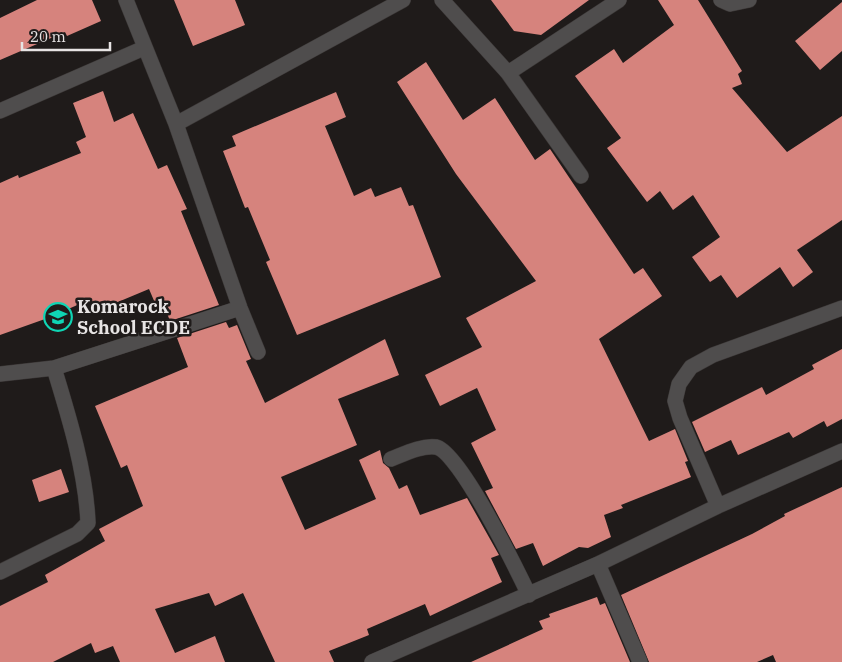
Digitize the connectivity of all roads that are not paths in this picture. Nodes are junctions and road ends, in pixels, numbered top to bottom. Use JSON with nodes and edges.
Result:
{"nodes":[{"id":1,"x":126,"y":0,"type":"edge"},
{"id":2,"x":402,"y":0,"type":"edge"},
{"id":3,"x":442,"y":0,"type":"edge"},
{"id":4,"x":619,"y":0,"type":"edge"},
{"id":5,"x":721,"y":0,"type":"edge"},
{"id":6,"x":749,"y":0,"type":"edge"},
{"id":7,"x":144,"y":48,"type":"junction"},
{"id":8,"x":508,"y":73,"type":"junction"},
{"id":9,"x":0,"y":111,"type":"edge"},
{"id":10,"x":176,"y":124,"type":"junction"},
{"id":11,"x":581,"y":176,"type":"dead end"},
{"id":12,"x":240,"y":308,"type":"junction"},
{"id":13,"x":842,"y":308,"type":"edge"},
{"id":14,"x":258,"y":352,"type":"dead end"},
{"id":15,"x":54,"y":368,"type":"junction"},
{"id":16,"x":0,"y":374,"type":"edge"},
{"id":17,"x":842,"y":451,"type":"edge"},
{"id":18,"x":391,"y":459,"type":"dead end"},
{"id":19,"x":718,"y":506,"type":"junction"},
{"id":20,"x":598,"y":564,"type":"junction"},
{"id":21,"x":0,"y":572,"type":"edge"},
{"id":22,"x":529,"y":595,"type":"junction"},
{"id":23,"x":372,"y":662,"type":"edge"},
{"id":24,"x":640,"y":662,"type":"edge"}],
"edges":[{"from":1,"to":7,"type":"street"},
{"from":2,"to":10,"type":"street"},
{"from":3,"to":8,"type":"street"},
{"from":4,"to":8,"type":"street"},
{"from":5,"to":6,"type":"street"},
{"from":7,"to":9,"type":"street"},
{"from":7,"to":10,"type":"street"},
{"from":8,"to":11,"type":"street"},
{"from":10,"to":12,"type":"street"},
{"from":12,"to":14,"type":"street"},
{"from":12,"to":15,"type":"street"},
{"from":13,"to":19,"type":"street"},
{"from":15,"to":16,"type":"street"},
{"from":15,"to":21,"type":"street"},
{"from":17,"to":19,"type":"street"},
{"from":18,"to":22,"type":"street"},
{"from":19,"to":20,"type":"street"},
{"from":20,"to":22,"type":"street"},
{"from":20,"to":24,"type":"street"},
{"from":22,"to":23,"type":"street"}]}
